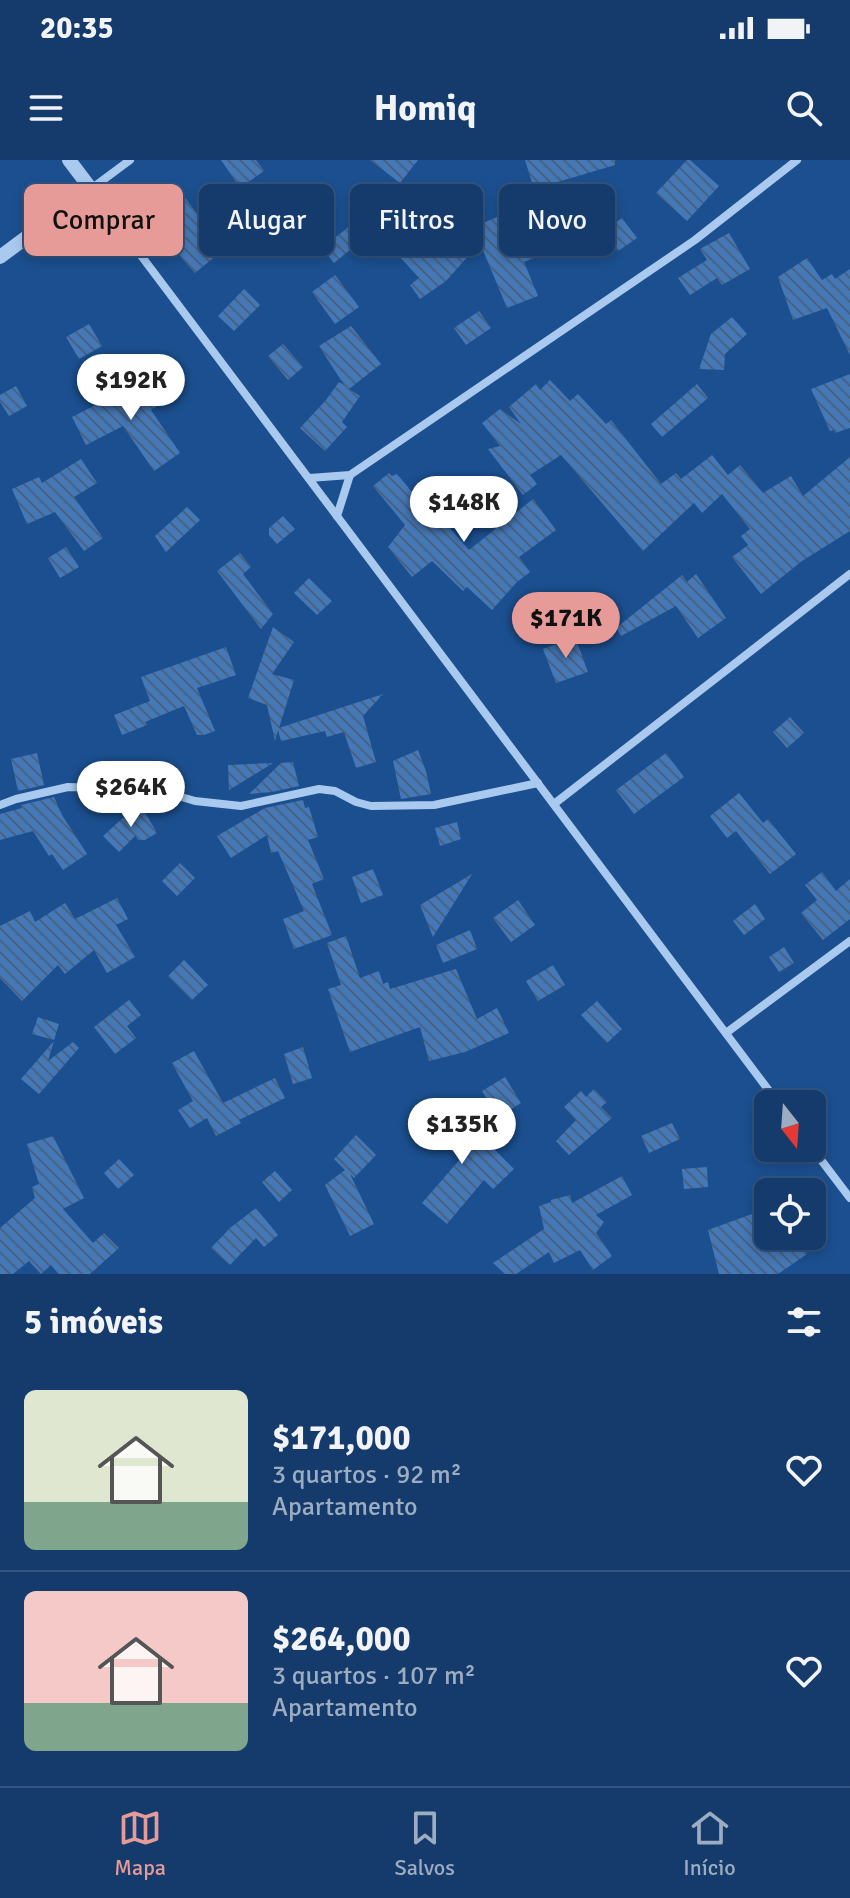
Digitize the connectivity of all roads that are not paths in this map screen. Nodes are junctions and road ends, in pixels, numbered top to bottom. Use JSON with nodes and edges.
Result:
{"nodes":[{"id":1,"x":69,"y":160,"type":"edge"},
{"id":2,"x":130,"y":160,"type":"edge"},
{"id":3,"x":797,"y":160,"type":"edge"},
{"id":4,"x":87,"y":184,"type":"edge"},
{"id":5,"x":98,"y":184,"type":"edge"},
{"id":6,"x":24,"y":239,"type":"edge"},
{"id":7,"x":142,"y":256,"type":"edge"},
{"id":8,"x":0,"y":257,"type":"edge"},
{"id":9,"x":350,"y":475,"type":"junction"},
{"id":10,"x":309,"y":478,"type":"junction"},
{"id":11,"x":337,"y":516,"type":"junction"},
{"id":12,"x":850,"y":574,"type":"edge"},
{"id":13,"x":538,"y":783,"type":"junction"},
{"id":14,"x":554,"y":804,"type":"junction"},
{"id":15,"x":0,"y":805,"type":"edge"},
{"id":16,"x":850,"y":941,"type":"edge"},
{"id":17,"x":726,"y":1033,"type":"junction"},
{"id":18,"x":769,"y":1090,"type":"edge"},
{"id":19,"x":823,"y":1162,"type":"edge"},
{"id":20,"x":850,"y":1198,"type":"edge"}],
"edges":[{"from":1,"to":4,"type":"street"},
{"from":2,"to":5,"type":"street"},
{"from":3,"to":9,"type":"street"},
{"from":6,"to":8,"type":"street"},
{"from":7,"to":10,"type":"street"},
{"from":9,"to":10,"type":"street"},
{"from":9,"to":11,"type":"street"},
{"from":10,"to":11,"type":"street"},
{"from":11,"to":13,"type":"street"},
{"from":12,"to":14,"type":"street"},
{"from":13,"to":14,"type":"street"},
{"from":13,"to":15,"type":"street"},
{"from":14,"to":17,"type":"street"},
{"from":16,"to":17,"type":"street"},
{"from":17,"to":18,"type":"street"},
{"from":19,"to":20,"type":"street"}]}
